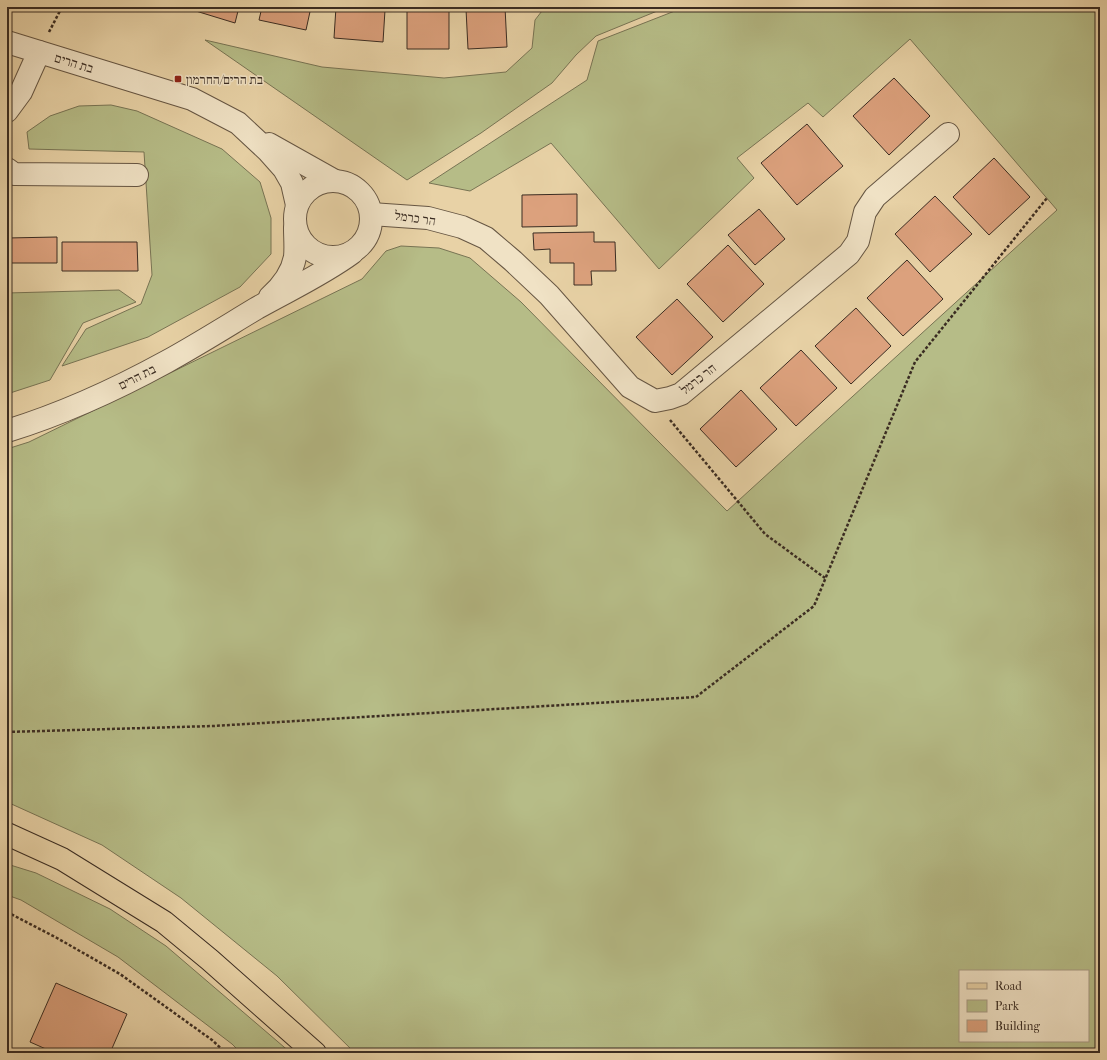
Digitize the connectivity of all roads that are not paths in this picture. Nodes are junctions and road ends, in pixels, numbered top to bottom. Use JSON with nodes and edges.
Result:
{"nodes":[{"id":1,"x":7,"y":42,"type":"edge"},
{"id":2,"x":39,"y":52,"type":"junction"},
{"id":3,"x":7,"y":111,"type":"edge"},
{"id":4,"x":251,"y":133,"type":"junction"},
{"id":5,"x":948,"y":134,"type":"dead end"},
{"id":6,"x":7,"y":169,"type":"edge"},
{"id":7,"x":137,"y":176,"type":"dead end"},
{"id":8,"x":335,"y":181,"type":"junction"},
{"id":9,"x":297,"y":205,"type":"junction"},
{"id":10,"x":371,"y":214,"type":"junction"},
{"id":11,"x":295,"y":228,"type":"junction"},
{"id":12,"x":352,"y":253,"type":"junction"},
{"id":13,"x":259,"y":307,"type":"junction"},
{"id":14,"x":7,"y":431,"type":"edge"},
{"id":15,"x":7,"y":834,"type":"edge"},
{"id":16,"x":7,"y":845,"type":"edge"},
{"id":17,"x":135,"y":904,"type":"junction"},
{"id":18,"x":315,"y":1053,"type":"edge"}],
"edges":[{"from":1,"to":2,"type":"street","name":"בת הרים"},
{"from":2,"to":3,"type":"street"},
{"from":2,"to":4,"type":"street","name":"בת הרים"},
{"from":4,"to":8,"type":"street","name":"בת הרים"},
{"from":4,"to":9,"type":"street","name":"בת הרים"},
{"from":5,"to":10,"type":"street","name":"הר כרמל"},
{"from":6,"to":7,"type":"street"},
{"from":8,"to":9,"type":"street"},
{"from":8,"to":10,"type":"street"},
{"from":9,"to":11,"type":"street"},
{"from":10,"to":12,"type":"street"},
{"from":11,"to":12,"type":"street"},
{"from":11,"to":13,"type":"street","name":"בת הרים"},
{"from":12,"to":13,"type":"street","name":"בת הרים"},
{"from":13,"to":14,"type":"street","name":"בת הרים"},
{"from":15,"to":17,"type":"main road"},
{"from":16,"to":17,"type":"main road"},
{"from":17,"to":18,"type":"main road"}]}
